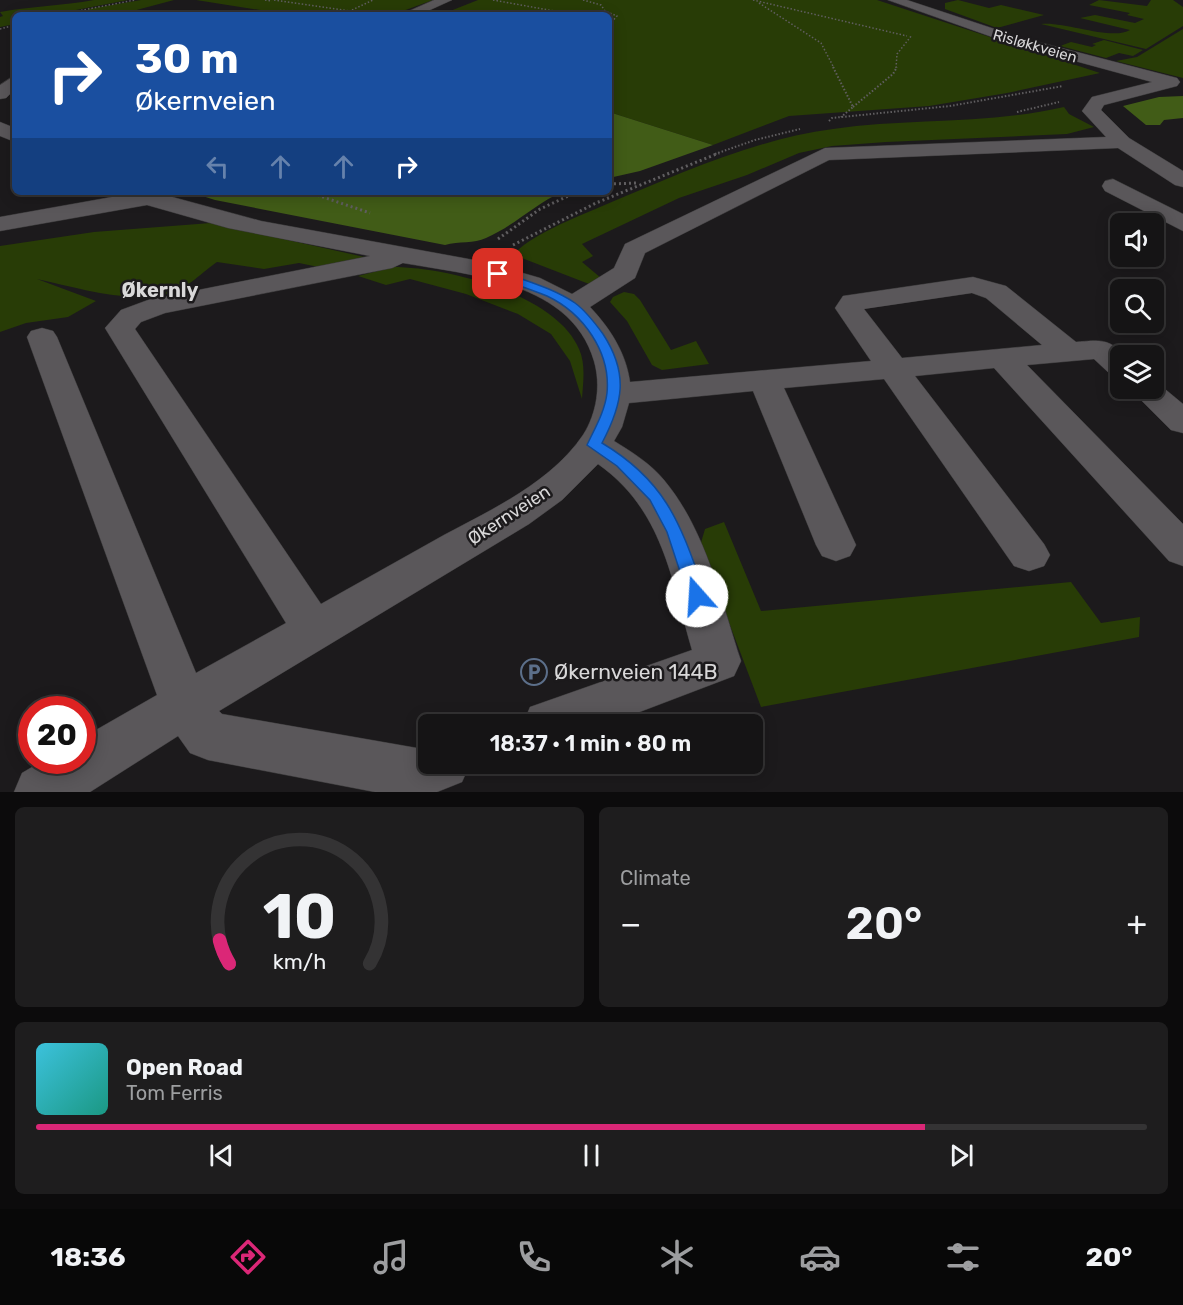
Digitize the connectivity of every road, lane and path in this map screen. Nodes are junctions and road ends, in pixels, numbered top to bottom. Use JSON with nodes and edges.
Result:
{"nodes":[{"id":1,"x":135,"y":0,"type":"edge"},
{"id":2,"x":265,"y":0,"type":"edge"},
{"id":3,"x":273,"y":0,"type":"edge"},
{"id":4,"x":373,"y":0,"type":"edge"},
{"id":5,"x":446,"y":0,"type":"edge"},
{"id":6,"x":493,"y":0,"type":"edge"},
{"id":7,"x":583,"y":0,"type":"edge"},
{"id":8,"x":922,"y":0,"type":"edge"},
{"id":9,"x":756,"y":1,"type":"edge"},
{"id":10,"x":900,"y":2,"type":"edge"},
{"id":11,"x":351,"y":11,"type":"junction"},
{"id":12,"x":71,"y":12,"type":"edge"},
{"id":13,"x":358,"y":12,"type":"edge"},
{"id":14,"x":415,"y":12,"type":"edge"},
{"id":15,"x":560,"y":12,"type":"edge"},
{"id":16,"x":609,"y":12,"type":"edge"},
{"id":17,"x":612,"y":14,"type":"edge"},
{"id":18,"x":614,"y":20,"type":"edge"},
{"id":19,"x":916,"y":31,"type":"dead end"},
{"id":20,"x":12,"y":83,"type":"edge"},
{"id":21,"x":1069,"y":84,"type":"dead end"},
{"id":22,"x":1177,"y":84,"type":"edge"},
{"id":23,"x":0,"y":94,"type":"edge"},
{"id":24,"x":1066,"y":99,"type":"dead end"},
{"id":25,"x":853,"y":108,"type":"junction"},
{"id":26,"x":1008,"y":113,"type":"dead end"},
{"id":27,"x":841,"y":117,"type":"junction"},
{"id":28,"x":832,"y":125,"type":"dead end"},
{"id":29,"x":805,"y":129,"type":"dead end"},
{"id":30,"x":1122,"y":142,"type":"junction"},
{"id":31,"x":1183,"y":180,"type":"edge"},
{"id":32,"x":612,"y":183,"type":"edge"},
{"id":33,"x":641,"y":183,"type":"junction"},
{"id":34,"x":1113,"y":186,"type":"dead end"},
{"id":35,"x":140,"y":195,"type":"edge"},
{"id":36,"x":570,"y":195,"type":"edge"},
{"id":37,"x":0,"y":224,"type":"edge"},
{"id":38,"x":1183,"y":224,"type":"edge"},
{"id":39,"x":496,"y":239,"type":"dead end"},
{"id":40,"x":503,"y":250,"type":"dead end"},
{"id":41,"x":411,"y":256,"type":"junction"},
{"id":42,"x":572,"y":306,"type":"junction"},
{"id":43,"x":42,"y":337,"type":"dead end"},
{"id":44,"x":1069,"y":352,"type":"junction"},
{"id":45,"x":1110,"y":357,"type":"edge"},
{"id":46,"x":1002,"y":358,"type":"junction"},
{"id":47,"x":891,"y":368,"type":"junction"},
{"id":48,"x":764,"y":380,"type":"junction"},
{"id":49,"x":614,"y":394,"type":"junction"},
{"id":50,"x":1157,"y":399,"type":"edge"},
{"id":51,"x":1183,"y":422,"type":"edge"},
{"id":52,"x":594,"y":445,"type":"junction"},
{"id":53,"x":836,"y":545,"type":"dead end"},
{"id":54,"x":1183,"y":550,"type":"edge"},
{"id":55,"x":1029,"y":555,"type":"dead end"},
{"id":56,"x":314,"y":630,"type":"junction"},
{"id":57,"x":184,"y":705,"type":"junction"},
{"id":58,"x":575,"y":714,"type":"edge"},
{"id":59,"x":418,"y":774,"type":"edge"},
{"id":60,"x":41,"y":792,"type":"edge"}],
"edges":[{"from":1,"to":12,"type":"path"},
{"from":2,"to":3,"type":"path"},
{"from":3,"to":11,"type":"path"},
{"from":4,"to":11,"type":"path"},
{"from":5,"to":14,"type":"street"},
{"from":6,"to":15,"type":"path"},
{"from":7,"to":16,"type":"path"},
{"from":8,"to":10,"type":"street","name":"Risløkkveien"},
{"from":9,"to":25,"type":"path"},
{"from":10,"to":22,"type":"street","name":"Risløkkveien"},
{"from":11,"to":13,"type":"path"},
{"from":17,"to":18,"type":"path"},
{"from":19,"to":25,"type":"path"},
{"from":20,"to":23,"type":"street"},
{"from":21,"to":27,"type":"path"},
{"from":22,"to":30,"type":"street"},
{"from":24,"to":26,"type":"path"},
{"from":25,"to":27,"type":"path"},
{"from":27,"to":28,"type":"path"},
{"from":29,"to":33,"type":"path"},
{"from":30,"to":31,"type":"street"},
{"from":30,"to":42,"type":"street"},
{"from":32,"to":33,"type":"path"},
{"from":33,"to":40,"type":"path"},
{"from":34,"to":38,"type":"street"},
{"from":35,"to":37,"type":"street"},
{"from":35,"to":41,"type":"street","name":"Økernveien"},
{"from":36,"to":39,"type":"path"},
{"from":41,"to":42,"type":"street","name":"Økernveien"},
{"from":41,"to":56,"type":"street"},
{"from":42,"to":49,"type":"street","name":"Økernveien"},
{"from":43,"to":57,"type":"street"},
{"from":44,"to":45,"type":"street"},
{"from":44,"to":46,"type":"street"},
{"from":44,"to":47,"type":"street"},
{"from":46,"to":47,"type":"street"},
{"from":46,"to":54,"type":"street"},
{"from":47,"to":48,"type":"street"},
{"from":47,"to":55,"type":"street"},
{"from":48,"to":49,"type":"street"},
{"from":48,"to":53,"type":"street"},
{"from":49,"to":52,"type":"street","name":"Økernveien"},
{"from":50,"to":51,"type":"street"},
{"from":52,"to":56,"type":"street","name":"Økernveien"},
{"from":52,"to":58,"type":"street"},
{"from":56,"to":57,"type":"street","name":"Økernveien"},
{"from":57,"to":59,"type":"street"},
{"from":57,"to":60,"type":"street","name":"Økernveien"}]}
